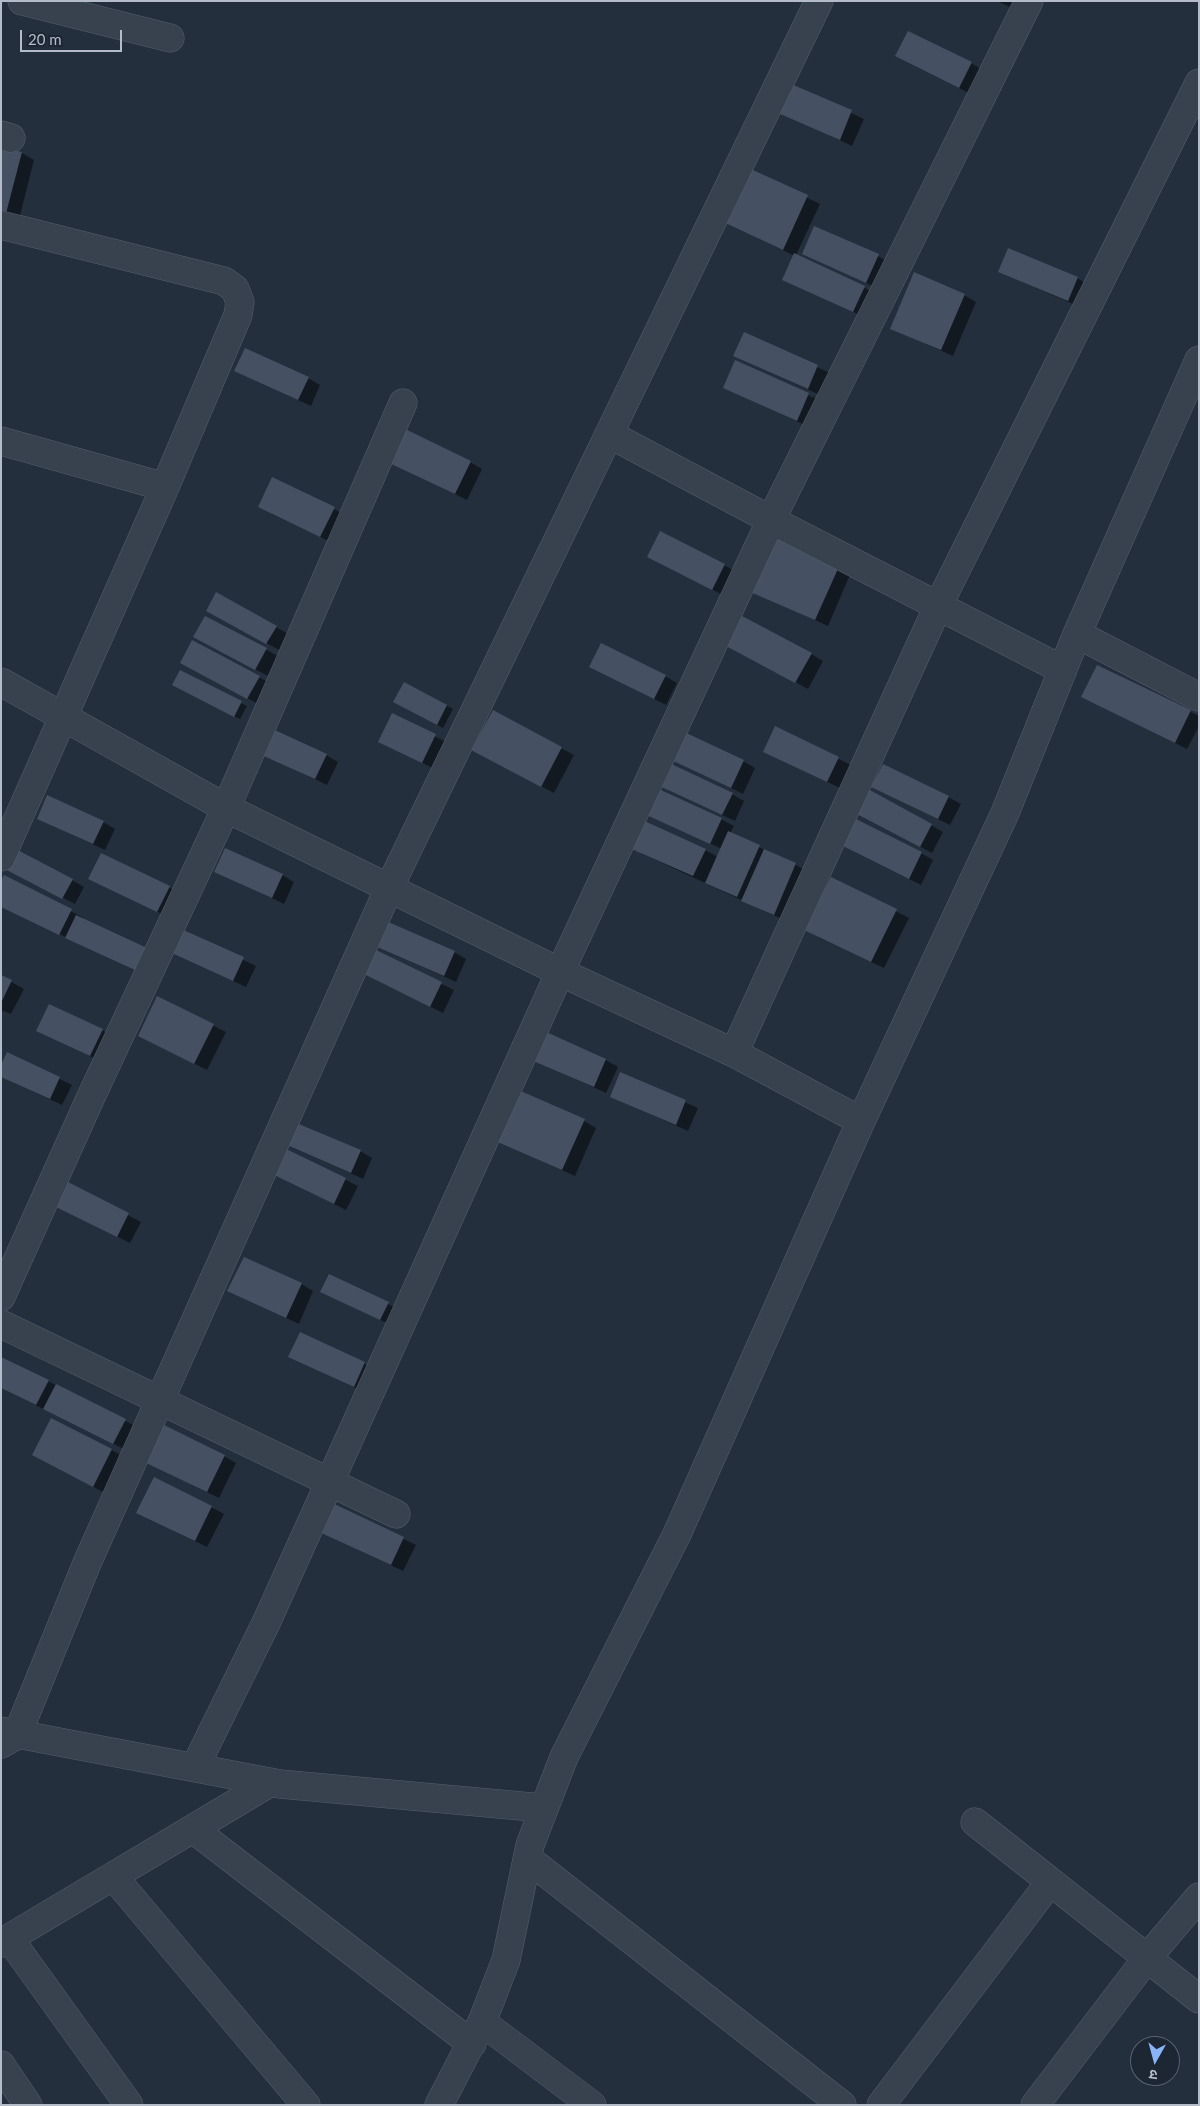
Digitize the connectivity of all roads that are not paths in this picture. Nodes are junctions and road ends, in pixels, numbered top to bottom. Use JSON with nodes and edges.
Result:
{"nodes":[{"id":1,"x":22,"y":1,"type":"edge"},
{"id":2,"x":819,"y":1,"type":"edge"},
{"id":3,"x":1029,"y":1,"type":"edge"},
{"id":4,"x":170,"y":38,"type":"dead end"},
{"id":5,"x":1199,"y":83,"type":"edge"},
{"id":6,"x":1,"y":225,"type":"edge"},
{"id":7,"x":1199,"y":360,"type":"edge"},
{"id":8,"x":404,"y":403,"type":"dead end"},
{"id":9,"x":609,"y":434,"type":"junction"},
{"id":10,"x":1,"y":441,"type":"edge"},
{"id":11,"x":165,"y":487,"type":"junction"},
{"id":12,"x":771,"y":520,"type":"junction"},
{"id":13,"x":939,"y":604,"type":"junction"},
{"id":14,"x":1077,"y":634,"type":"junction"},
{"id":15,"x":1063,"y":670,"type":"junction"},
{"id":16,"x":1,"y":682,"type":"edge"},
{"id":17,"x":1199,"y":696,"type":"edge"},
{"id":18,"x":64,"y":719,"type":"junction"},
{"id":19,"x":226,"y":808,"type":"junction"},
{"id":20,"x":1,"y":857,"type":"edge"},
{"id":21,"x":389,"y":888,"type":"junction"},
{"id":22,"x":560,"y":972,"type":"junction"},
{"id":23,"x":734,"y":1053,"type":"junction"},
{"id":24,"x":861,"y":1121,"type":"junction"},
{"id":25,"x":1,"y":1297,"type":"edge"},
{"id":26,"x":1,"y":1324,"type":"edge"},
{"id":27,"x":159,"y":1400,"type":"junction"},
{"id":28,"x":328,"y":1482,"type":"junction"},
{"id":29,"x":396,"y":1514,"type":"dead end"},
{"id":30,"x":6,"y":1737,"type":"edge"},
{"id":31,"x":195,"y":1767,"type":"junction"},
{"id":32,"x":271,"y":1782,"type":"junction"},
{"id":33,"x":543,"y":1808,"type":"junction"},
{"id":34,"x":975,"y":1822,"type":"dead end"},
{"id":35,"x":193,"y":1829,"type":"junction"},
{"id":36,"x":527,"y":1858,"type":"junction"},
{"id":37,"x":113,"y":1876,"type":"junction"},
{"id":38,"x":1050,"y":1882,"type":"junction"},
{"id":39,"x":1199,"y":1897,"type":"edge"},
{"id":40,"x":5,"y":1940,"type":"edge"},
{"id":41,"x":1147,"y":1958,"type":"junction"},
{"id":42,"x":1199,"y":1999,"type":"edge"},
{"id":43,"x":477,"y":2033,"type":"junction"},
{"id":44,"x":1,"y":2065,"type":"edge"},
{"id":45,"x":28,"y":2105,"type":"edge"},
{"id":46,"x":129,"y":2105,"type":"edge"},
{"id":47,"x":306,"y":2105,"type":"edge"},
{"id":48,"x":439,"y":2105,"type":"edge"},
{"id":49,"x":592,"y":2105,"type":"edge"},
{"id":50,"x":842,"y":2105,"type":"edge"},
{"id":51,"x":881,"y":2105,"type":"edge"},
{"id":52,"x":1035,"y":2105,"type":"edge"}],
"edges":[{"from":1,"to":4,"type":"street"},
{"from":2,"to":9,"type":"street"},
{"from":3,"to":12,"type":"street"},
{"from":5,"to":13,"type":"street"},
{"from":6,"to":11,"type":"street"},
{"from":7,"to":14,"type":"street"},
{"from":8,"to":19,"type":"street"},
{"from":9,"to":12,"type":"street"},
{"from":9,"to":21,"type":"street"},
{"from":10,"to":11,"type":"street"},
{"from":11,"to":18,"type":"street"},
{"from":12,"to":13,"type":"street"},
{"from":12,"to":22,"type":"street"},
{"from":13,"to":15,"type":"street"},
{"from":13,"to":23,"type":"street"},
{"from":14,"to":15,"type":"street"},
{"from":14,"to":17,"type":"street"},
{"from":15,"to":24,"type":"street"},
{"from":16,"to":18,"type":"street"},
{"from":18,"to":19,"type":"street"},
{"from":18,"to":20,"type":"street"},
{"from":19,"to":21,"type":"street"},
{"from":19,"to":25,"type":"street"},
{"from":21,"to":22,"type":"street"},
{"from":21,"to":27,"type":"street"},
{"from":22,"to":23,"type":"street"},
{"from":22,"to":28,"type":"street"},
{"from":23,"to":24,"type":"street"},
{"from":24,"to":33,"type":"street"},
{"from":26,"to":27,"type":"street"},
{"from":27,"to":28,"type":"street"},
{"from":27,"to":30,"type":"street"},
{"from":28,"to":29,"type":"street"},
{"from":28,"to":31,"type":"street"},
{"from":30,"to":31,"type":"street"},
{"from":31,"to":32,"type":"street"},
{"from":32,"to":33,"type":"street"},
{"from":32,"to":35,"type":"street"},
{"from":33,"to":36,"type":"street"},
{"from":34,"to":38,"type":"street"},
{"from":35,"to":37,"type":"street"},
{"from":35,"to":43,"type":"street"},
{"from":36,"to":43,"type":"street"},
{"from":36,"to":50,"type":"street"},
{"from":37,"to":40,"type":"street"},
{"from":37,"to":47,"type":"street"},
{"from":38,"to":41,"type":"street"},
{"from":38,"to":51,"type":"street"},
{"from":39,"to":41,"type":"street"},
{"from":40,"to":46,"type":"street"},
{"from":41,"to":42,"type":"street"},
{"from":41,"to":52,"type":"street"},
{"from":43,"to":48,"type":"street"},
{"from":43,"to":49,"type":"street"},
{"from":44,"to":45,"type":"street"}]}
